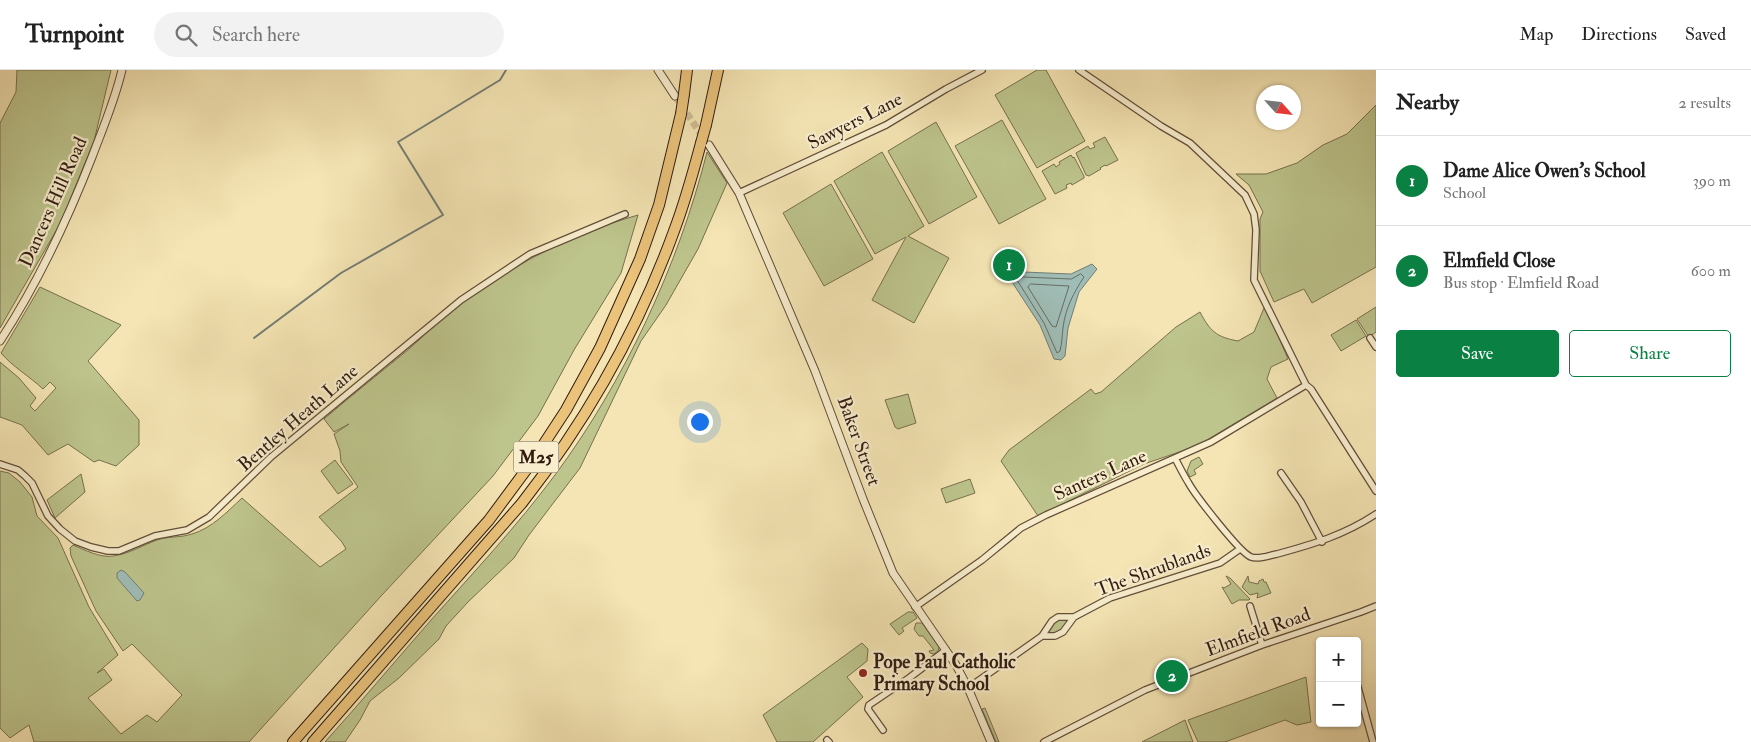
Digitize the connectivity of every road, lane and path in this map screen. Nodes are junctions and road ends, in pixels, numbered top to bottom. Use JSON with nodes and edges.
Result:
{"nodes":[{"id":1,"x":122,"y":70,"type":"edge"},
{"id":2,"x":658,"y":70,"type":"edge"},
{"id":3,"x":687,"y":70,"type":"edge"},
{"id":4,"x":718,"y":70,"type":"edge"},
{"id":5,"x":982,"y":70,"type":"edge"},
{"id":6,"x":1079,"y":70,"type":"edge"},
{"id":7,"x":680,"y":95,"type":"junction"},
{"id":8,"x":705,"y":144,"type":"junction"},
{"id":9,"x":739,"y":193,"type":"junction"},
{"id":10,"x":625,"y":214,"type":"dead end"},
{"id":11,"x":1370,"y":338,"type":"dead end"},
{"id":12,"x":0,"y":341,"type":"edge"},
{"id":13,"x":1376,"y":347,"type":"edge"},
{"id":14,"x":1306,"y":385,"type":"junction"},
{"id":15,"x":1175,"y":458,"type":"junction"},
{"id":16,"x":0,"y":464,"type":"edge"},
{"id":17,"x":1281,"y":473,"type":"dead end"},
{"id":18,"x":1376,"y":491,"type":"edge"},
{"id":19,"x":1376,"y":514,"type":"edge"},
{"id":20,"x":1322,"y":542,"type":"junction"},
{"id":21,"x":1240,"y":549,"type":"junction"},
{"id":22,"x":1250,"y":606,"type":"dead end"},
{"id":23,"x":1376,"y":606,"type":"edge"},
{"id":24,"x":915,"y":607,"type":"junction"},
{"id":25,"x":1074,"y":617,"type":"junction"},
{"id":26,"x":1042,"y":636,"type":"junction"},
{"id":27,"x":1262,"y":645,"type":"junction"},
{"id":28,"x":946,"y":650,"type":"junction"},
{"id":29,"x":968,"y":688,"type":"junction"},
{"id":30,"x":1361,"y":698,"type":"edge"},
{"id":31,"x":883,"y":730,"type":"dead end"},
{"id":32,"x":294,"y":742,"type":"edge"},
{"id":33,"x":313,"y":742,"type":"edge"},
{"id":34,"x":991,"y":742,"type":"edge"},
{"id":35,"x":1044,"y":742,"type":"edge"},
{"id":36,"x":1373,"y":742,"type":"edge"}],
"edges":[{"from":1,"to":12,"type":"street","name":"Dancers Hill Road"},
{"from":2,"to":7,"type":"street"},
{"from":3,"to":7,"type":"highway","number":"M25"},
{"from":4,"to":8,"type":"highway","number":"M25","bridge":true},
{"from":5,"to":9,"type":"street","name":"Sawyers Lane"},
{"from":6,"to":14,"type":"street"},
{"from":7,"to":32,"type":"highway","number":"M25","bridge":true},
{"from":8,"to":9,"type":"street","name":"Baker Street"},
{"from":8,"to":33,"type":"highway","number":"M25"},
{"from":9,"to":24,"type":"street","name":"Baker Street"},
{"from":10,"to":16,"type":"street","name":"Bentley Heath Lane"},
{"from":11,"to":13,"type":"street"},
{"from":14,"to":15,"type":"street","name":"Santers Lane"},
{"from":14,"to":18,"type":"street"},
{"from":15,"to":21,"type":"street"},
{"from":15,"to":24,"type":"street","name":"Santers Lane"},
{"from":17,"to":20,"type":"street"},
{"from":19,"to":20,"type":"street"},
{"from":20,"to":21,"type":"street"},
{"from":21,"to":25,"type":"street","name":"The Shrublands"},
{"from":22,"to":27,"type":"street"},
{"from":23,"to":27,"type":"street","name":"Elmfield Road"},
{"from":24,"to":28,"type":"street","name":"Baker Street"},
{"from":25,"to":26,"type":"street","name":"The Shrublands"},
{"from":25,"to":26,"type":"street","name":"The Shrublands"},
{"from":26,"to":29,"type":"street","name":"The Shrublands"},
{"from":27,"to":35,"type":"street","name":"Elmfield Road"},
{"from":28,"to":29,"type":"street","name":"Baker Street"},
{"from":28,"to":31,"type":"street"},
{"from":29,"to":34,"type":"street","name":"Baker Street"},
{"from":30,"to":36,"type":"street"}]}
